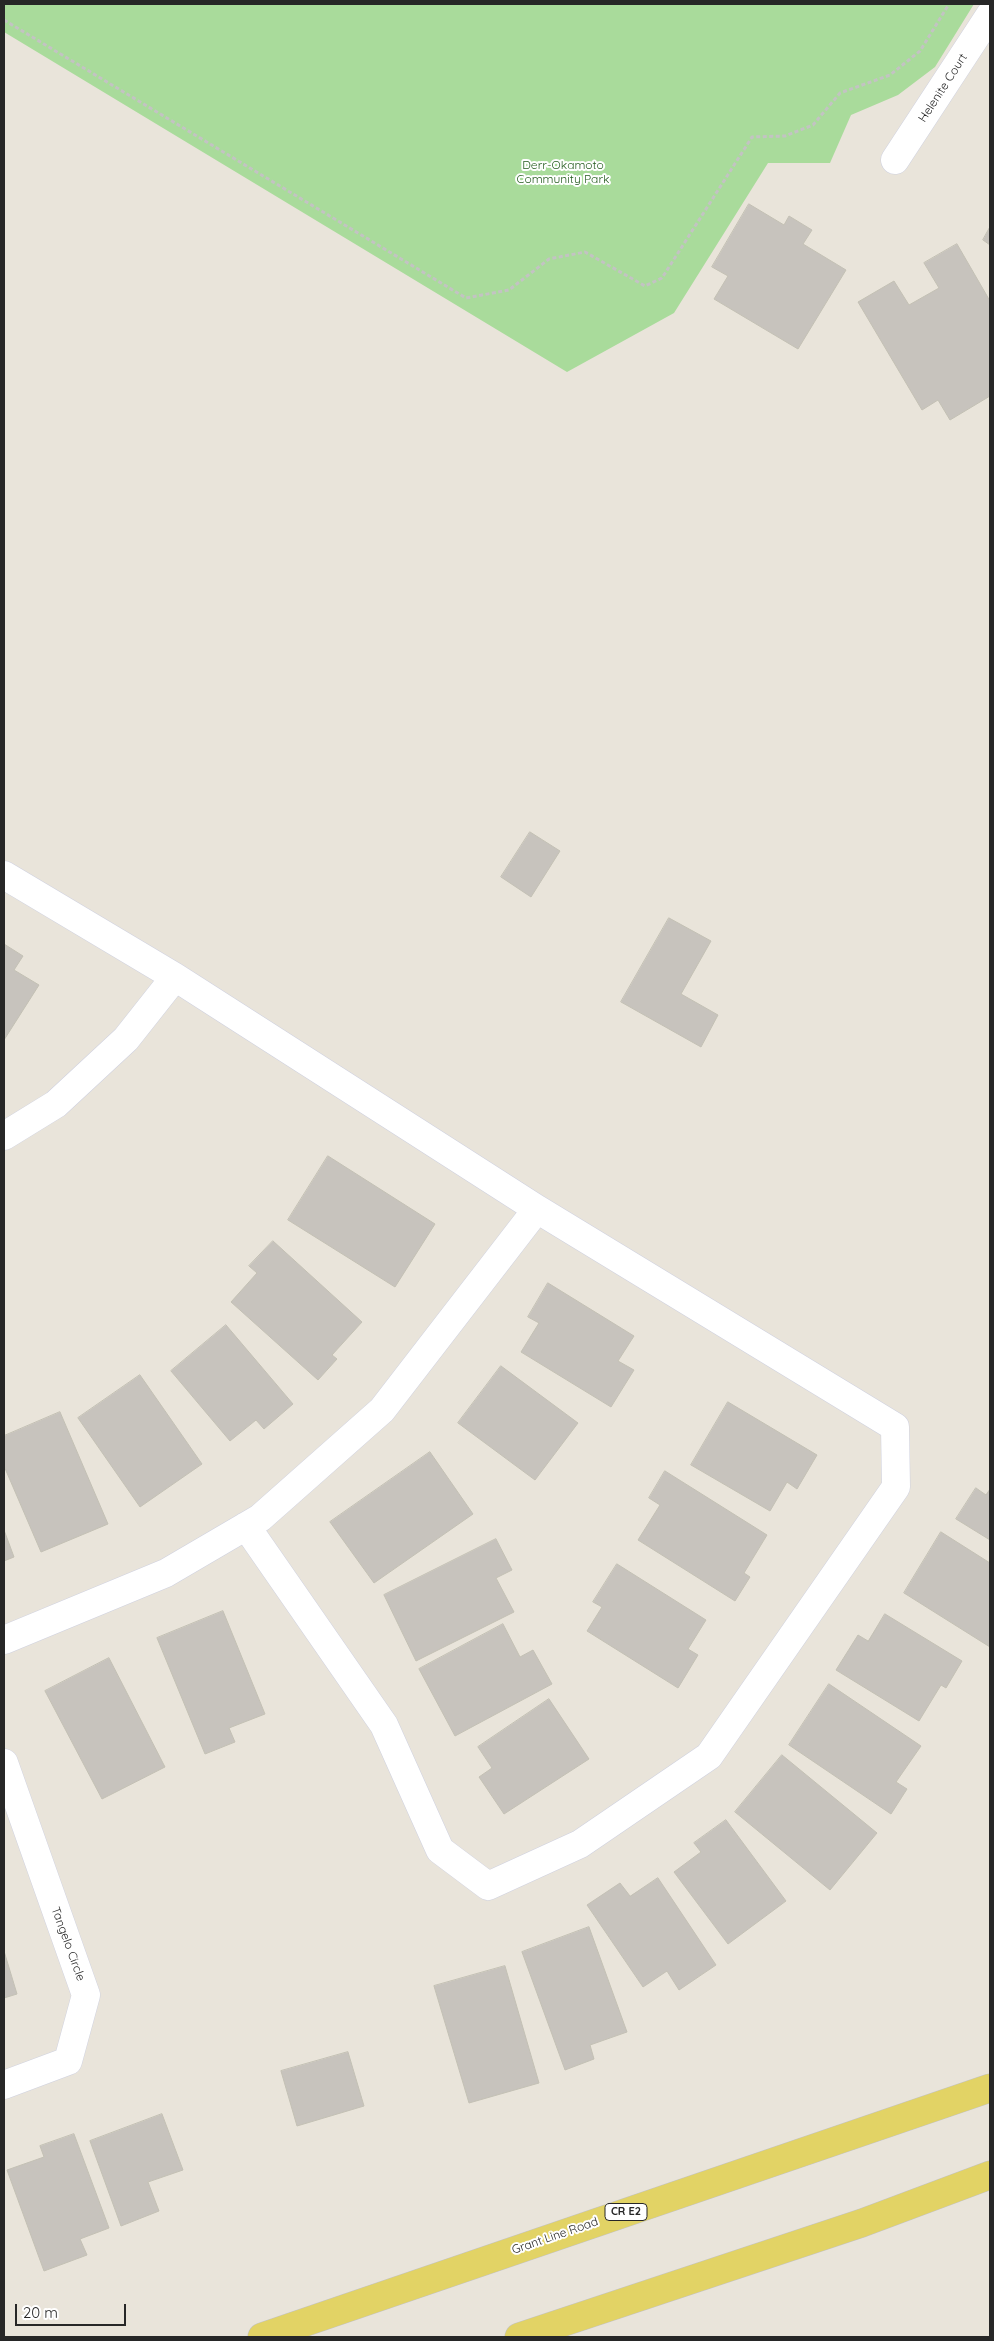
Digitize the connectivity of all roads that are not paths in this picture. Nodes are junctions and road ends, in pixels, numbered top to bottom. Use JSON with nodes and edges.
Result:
{"nodes":[{"id":1,"x":990,"y":15,"type":"edge"},
{"id":2,"x":895,"y":160,"type":"dead end"},
{"id":3,"x":4,"y":875,"type":"edge"},
{"id":4,"x":175,"y":977,"type":"junction"},
{"id":5,"x":4,"y":1136,"type":"edge"},
{"id":6,"x":537,"y":1209,"type":"junction"},
{"id":7,"x":246,"y":1526,"type":"junction"},
{"id":8,"x":4,"y":1640,"type":"edge"},
{"id":9,"x":4,"y":1764,"type":"edge"},
{"id":10,"x":4,"y":2085,"type":"edge"},
{"id":11,"x":990,"y":2088,"type":"edge"},
{"id":12,"x":990,"y":2175,"type":"edge"},
{"id":13,"x":262,"y":2337,"type":"edge"},
{"id":14,"x":519,"y":2337,"type":"edge"}],
"edges":[{"from":1,"to":2,"type":"street","name":"Helenite Court"},
{"from":3,"to":4,"type":"street"},
{"from":4,"to":5,"type":"street"},
{"from":4,"to":6,"type":"street"},
{"from":6,"to":7,"type":"street"},
{"from":6,"to":7,"type":"street"},
{"from":7,"to":8,"type":"street"},
{"from":9,"to":10,"type":"street","name":"Tangelo Circle"},
{"from":11,"to":13,"type":"main road","name":"Grant Line Road","number":"CR E2"},
{"from":12,"to":14,"type":"main road"}]}
